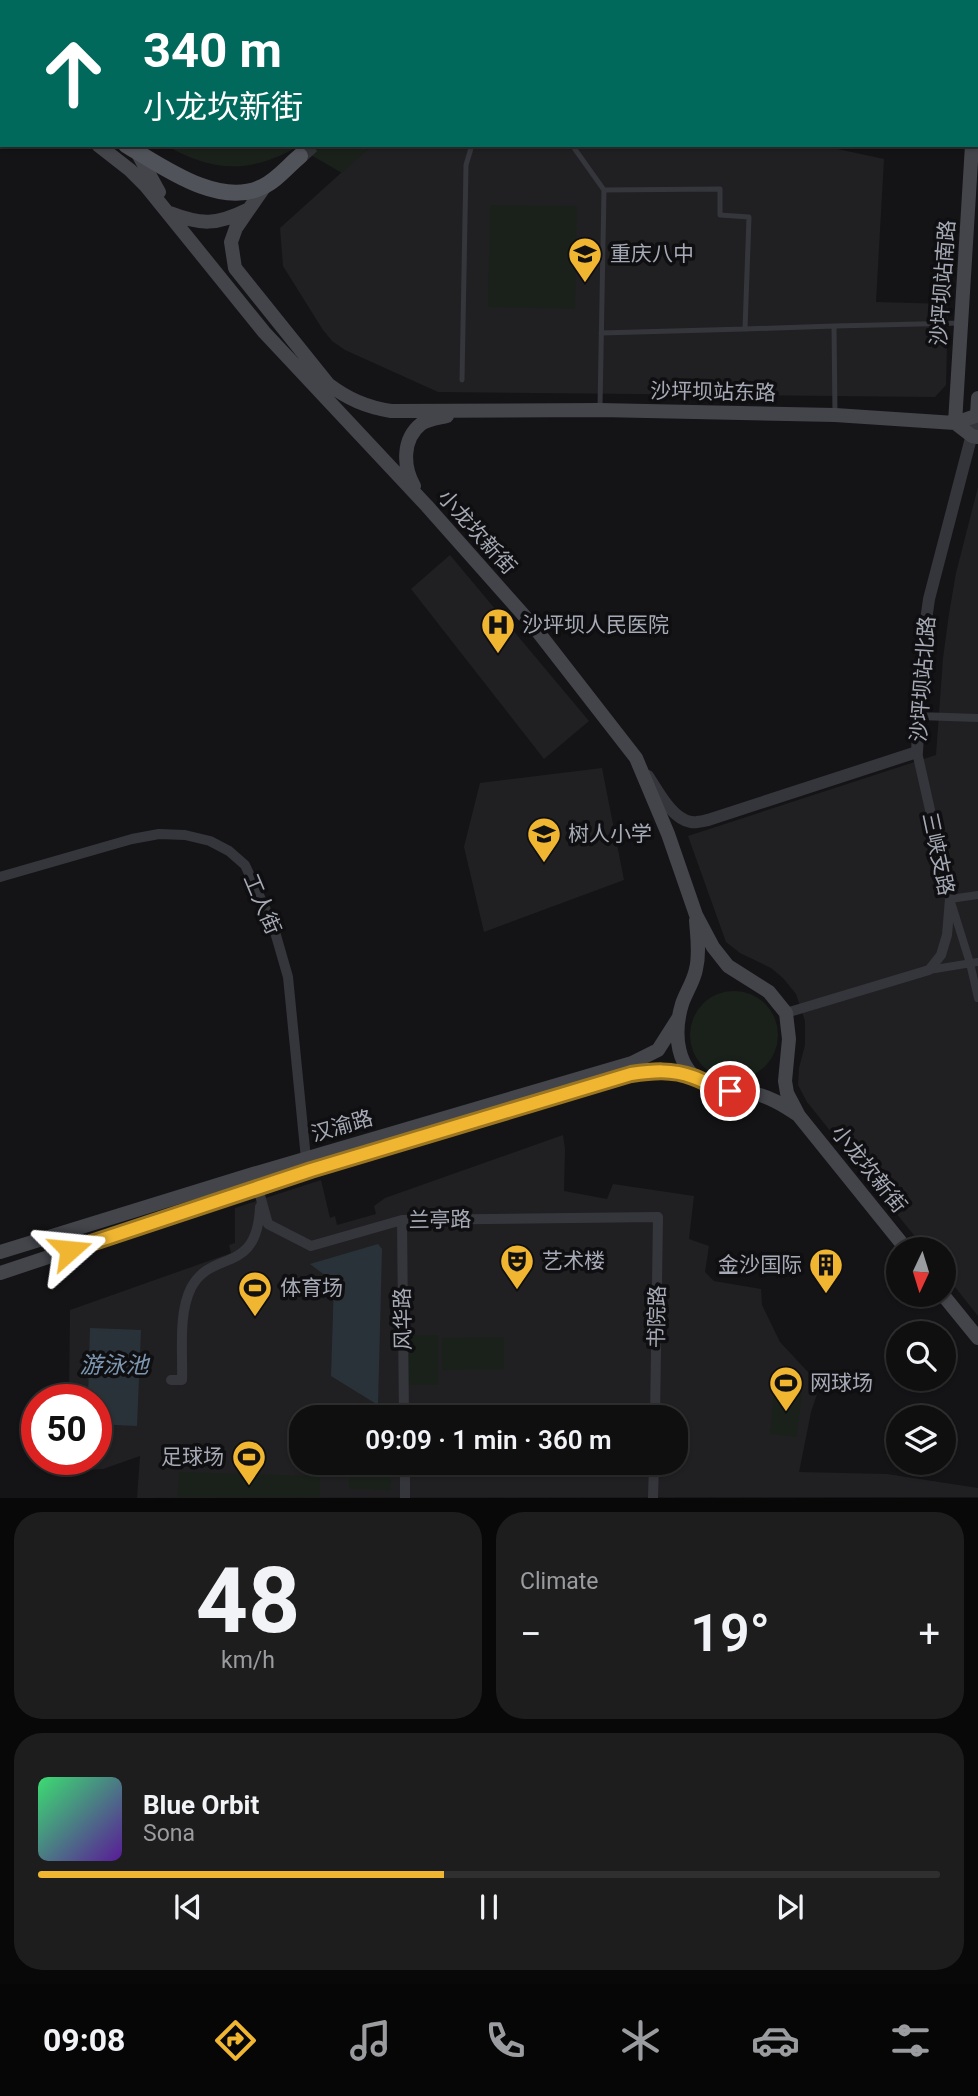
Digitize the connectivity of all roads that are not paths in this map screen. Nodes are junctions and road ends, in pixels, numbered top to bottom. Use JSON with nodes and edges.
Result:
{"nodes":[{"id":1,"x":100,"y":147,"type":"edge"},
{"id":2,"x":471,"y":147,"type":"edge"},
{"id":3,"x":573,"y":147,"type":"edge"},
{"id":4,"x":972,"y":147,"type":"edge"},
{"id":5,"x":132,"y":149,"type":"edge"},
{"id":6,"x":300,"y":156,"type":"tunnel mouth"},
{"id":7,"x":265,"y":186,"type":"junction"},
{"id":8,"x":604,"y":190,"type":"junction"},
{"id":9,"x":248,"y":209,"type":"junction"},
{"id":10,"x":170,"y":213,"type":"junction"},
{"id":11,"x":962,"y":323,"type":"junction"},
{"id":12,"x":834,"y":326,"type":"junction"},
{"id":13,"x":745,"y":329,"type":"junction"},
{"id":14,"x":601,"y":333,"type":"junction"},
{"id":15,"x":462,"y":380,"type":"dead end"},
{"id":16,"x":978,"y":398,"type":"edge"},
{"id":17,"x":600,"y":410,"type":"junction"},
{"id":18,"x":469,"y":411,"type":"junction"},
{"id":19,"x":835,"y":415,"type":"junction"},
{"id":20,"x":978,"y":415,"type":"edge"},
{"id":21,"x":955,"y":423,"type":"junction"},
{"id":22,"x":975,"y":436,"type":"edge"},
{"id":23,"x":427,"y":506,"type":"junction"},
{"id":24,"x":918,"y":716,"type":"junction"},
{"id":25,"x":978,"y":718,"type":"edge"},
{"id":26,"x":917,"y":752,"type":"junction"},
{"id":27,"x":636,"y":758,"type":"junction"},
{"id":28,"x":0,"y":877,"type":"edge"},
{"id":29,"x":978,"y":895,"type":"edge"},
{"id":30,"x":950,"y":899,"type":"junction"},
{"id":31,"x":696,"y":915,"type":"junction"},
{"id":32,"x":974,"y":962,"type":"edge"},
{"id":33,"x":929,"y":970,"type":"junction"},
{"id":34,"x":978,"y":998,"type":"edge"},
{"id":35,"x":786,"y":1013,"type":"junction"},
{"id":36,"x":679,"y":1017,"type":"junction"},
{"id":37,"x":696,"y":1078,"type":"junction"},
{"id":38,"x":799,"y":1115,"type":"junction"},
{"id":39,"x":306,"y":1158,"type":"junction"},
{"id":40,"x":259,"y":1194,"type":"junction"},
{"id":41,"x":658,"y":1217,"type":"joint"},
{"id":42,"x":402,"y":1220,"type":"junction"},
{"id":43,"x":897,"y":1237,"type":"edge"},
{"id":44,"x":0,"y":1252,"type":"edge"},
{"id":45,"x":22,"y":1266,"type":"junction"},
{"id":46,"x":0,"y":1273,"type":"edge"},
{"id":47,"x":0,"y":1281,"type":"edge"},
{"id":48,"x":953,"y":1307,"type":"edge"},
{"id":49,"x":978,"y":1338,"type":"edge"},
{"id":50,"x":171,"y":1380,"type":"dead end"},
{"id":51,"x":404,"y":1405,"type":"edge"},
{"id":52,"x":655,"y":1405,"type":"edge"},
{"id":53,"x":405,"y":1475,"type":"edge"},
{"id":54,"x":654,"y":1475,"type":"edge"},
{"id":55,"x":405,"y":1497,"type":"edge"},
{"id":56,"x":653,"y":1497,"type":"edge"}],
"edges":[{"from":1,"to":10,"type":"main road"},
{"from":2,"to":15,"type":"lane"},
{"from":3,"to":8,"type":"lane"},
{"from":4,"to":11,"type":"main road","name":"沙坪坝站南路"},
{"from":5,"to":7,"type":"main road"},
{"from":5,"to":10,"type":"main road"},
{"from":6,"to":7,"type":"main road"},
{"from":7,"to":9,"type":"main road"},
{"from":8,"to":13,"type":"lane"},
{"from":8,"to":14,"type":"lane"},
{"from":9,"to":10,"type":"main road"},
{"from":9,"to":18,"type":"main road"},
{"from":10,"to":23,"type":"main road","name":"小龙坎新街"},
{"from":11,"to":12,"type":"lane"},
{"from":11,"to":21,"type":"main road","name":"沙坪坝站南路"},
{"from":12,"to":13,"type":"lane"},
{"from":12,"to":19,"type":"lane"},
{"from":13,"to":14,"type":"lane"},
{"from":14,"to":17,"type":"lane"},
{"from":16,"to":20,"type":"main road"},
{"from":17,"to":18,"type":"main road","name":"沙坪坝站东路"},
{"from":17,"to":19,"type":"main road","name":"沙坪坝站东路"},
{"from":18,"to":23,"type":"main road"},
{"from":19,"to":21,"type":"main road","name":"沙坪坝站东路"},
{"from":20,"to":21,"type":"main road","name":"沙坪坝站东路"},
{"from":20,"to":22,"type":"street","name":"沙坪坝站北路"},
{"from":21,"to":22,"type":"main road"},
{"from":22,"to":24,"type":"street","name":"沙坪坝站北路"},
{"from":23,"to":27,"type":"main road","name":"小龙坎新街"},
{"from":24,"to":25,"type":"street"},
{"from":24,"to":26,"type":"street","name":"沙坪坝站北路"},
{"from":26,"to":27,"type":"street","name":"沙坪坝站北路"},
{"from":26,"to":30,"type":"street","name":"三峡支路"},
{"from":27,"to":31,"type":"main road","name":"小龙坎新街"},
{"from":28,"to":39,"type":"street","name":"工人街"},
{"from":29,"to":30,"type":"street"},
{"from":30,"to":32,"type":"street"},
{"from":30,"to":33,"type":"street","name":"三峡支路"},
{"from":31,"to":35,"type":"main road","name":"小龙坎新街"},
{"from":31,"to":36,"type":"main road","name":"小龙坎新街"},
{"from":32,"to":33,"type":"street"},
{"from":32,"to":34,"type":"street"},
{"from":33,"to":35,"type":"street"},
{"from":35,"to":38,"type":"main road","name":"小龙坎新街"},
{"from":36,"to":37,"type":"main road","name":"小龙坎新街"},
{"from":36,"to":39,"type":"main road","name":"汉渝路"},
{"from":37,"to":38,"type":"main road","name":"小龙坎新街"},
{"from":37,"to":40,"type":"main road","name":"汉渝路"},
{"from":38,"to":43,"type":"main road","name":"小龙坎新街"},
{"from":39,"to":44,"type":"main road","name":"汉渝路"},
{"from":40,"to":42,"type":"street","name":"兰亭路"},
{"from":40,"to":45,"type":"main road","name":"汉渝路"},
{"from":40,"to":50,"type":"street"},
{"from":41,"to":42,"type":"street","name":"兰亭路"},
{"from":41,"to":52,"type":"street","name":"书院路"},
{"from":42,"to":51,"type":"street","name":"风华路"},
{"from":45,"to":46,"type":"main road","name":"汉渝路"},
{"from":45,"to":47,"type":"main road"},
{"from":48,"to":49,"type":"main road"},
{"from":53,"to":55,"type":"street"},
{"from":54,"to":56,"type":"street"}]}
